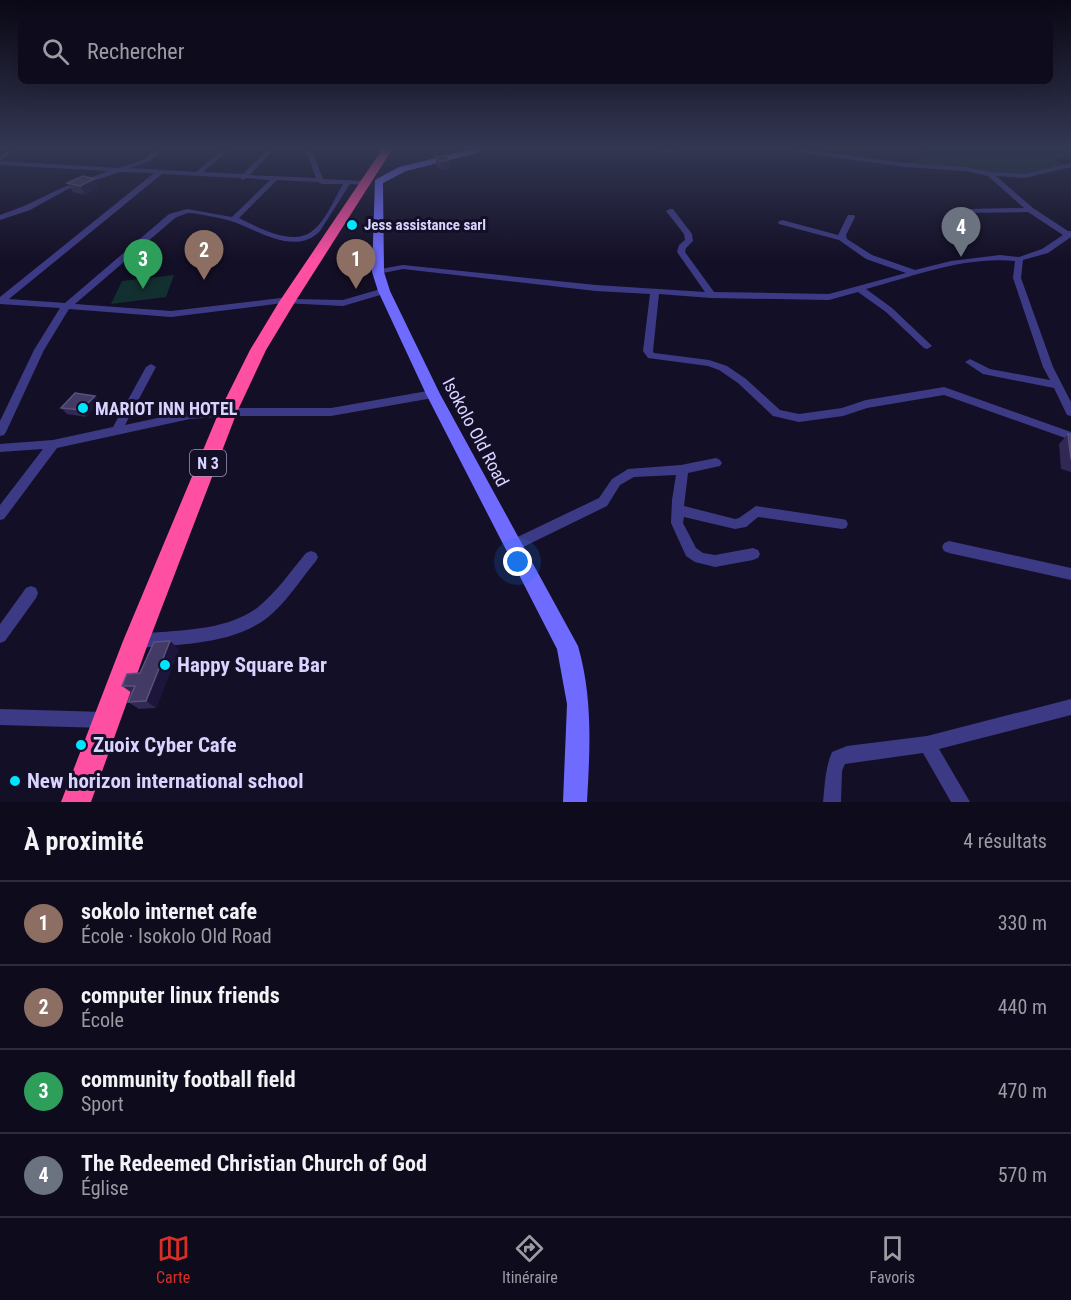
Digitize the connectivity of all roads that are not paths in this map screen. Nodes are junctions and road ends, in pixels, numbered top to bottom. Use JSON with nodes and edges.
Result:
{"nodes":[{"id":1,"x":73,"y":185,"type":"edge"},
{"id":2,"x":144,"y":185,"type":"edge"},
{"id":3,"x":268,"y":185,"type":"edge"},
{"id":4,"x":361,"y":185,"type":"edge"},
{"id":5,"x":362,"y":185,"type":"edge"},
{"id":6,"x":365,"y":185,"type":"edge"},
{"id":7,"x":1003,"y":185,"type":"edge"},
{"id":8,"x":1030,"y":210,"type":"junction"},
{"id":9,"x":670,"y":211,"type":"dead end"},
{"id":10,"x":965,"y":211,"type":"dead end"},
{"id":11,"x":851,"y":217,"type":"dead end"},
{"id":12,"x":0,"y":218,"type":"edge"},
{"id":13,"x":234,"y":219,"type":"junction"},
{"id":14,"x":782,"y":222,"type":"dead end"},
{"id":15,"x":1070,"y":234,"type":"edge"},
{"id":16,"x":842,"y":238,"type":"junction"},
{"id":17,"x":1019,"y":259,"type":"junction"},
{"id":18,"x":378,"y":272,"type":"junction"},
{"id":19,"x":913,"y":272,"type":"junction"},
{"id":20,"x":860,"y":288,"type":"junction"},
{"id":21,"x":384,"y":291,"type":"junction"},
{"id":22,"x":656,"y":292,"type":"junction"},
{"id":23,"x":711,"y":296,"type":"junction"},
{"id":24,"x":1,"y":301,"type":"edge"},
{"id":25,"x":288,"y":301,"type":"junction"},
{"id":26,"x":65,"y":308,"type":"junction"},
{"id":27,"x":927,"y":346,"type":"dead end"},
{"id":28,"x":970,"y":362,"type":"dead end"},
{"id":29,"x":151,"y":367,"type":"dead end"},
{"id":30,"x":1057,"y":385,"type":"junction"},
{"id":31,"x":433,"y":394,"type":"junction"},
{"id":32,"x":228,"y":412,"type":"junction"},
{"id":33,"x":1071,"y":412,"type":"edge"},
{"id":34,"x":116,"y":431,"type":"junction"},
{"id":35,"x":0,"y":432,"type":"edge"},
{"id":36,"x":1071,"y":436,"type":"edge"},
{"id":37,"x":53,"y":444,"type":"junction"},
{"id":38,"x":0,"y":448,"type":"edge"},
{"id":39,"x":716,"y":463,"type":"dead end"},
{"id":40,"x":683,"y":470,"type":"junction"},
{"id":41,"x":677,"y":510,"type":"junction"},
{"id":42,"x":0,"y":515,"type":"edge"},
{"id":43,"x":842,"y":524,"type":"dead end"},
{"id":44,"x":514,"y":545,"type":"junction"},
{"id":45,"x":949,"y":547,"type":"dead end"},
{"id":46,"x":753,"y":554,"type":"dead end"},
{"id":47,"x":311,"y":557,"type":"dead end"},
{"id":48,"x":1071,"y":574,"type":"edge"},
{"id":49,"x":32,"y":593,"type":"dead end"},
{"id":50,"x":0,"y":636,"type":"edge"},
{"id":51,"x":136,"y":642,"type":"junction"},
{"id":52,"x":1071,"y":707,"type":"edge"},
{"id":53,"x":0,"y":717,"type":"edge"},
{"id":54,"x":106,"y":720,"type":"junction"},
{"id":55,"x":927,"y":744,"type":"junction"},
{"id":56,"x":78,"y":800,"type":"edge"},
{"id":57,"x":575,"y":802,"type":"edge"},
{"id":58,"x":832,"y":802,"type":"edge"},
{"id":59,"x":961,"y":802,"type":"edge"}],
"edges":[{"from":1,"to":12,"type":"street"},
{"from":2,"to":24,"type":"street"},
{"from":3,"to":13,"type":"street"},
{"from":4,"to":13,"type":"street"},
{"from":5,"to":25,"type":"highway","number":"N 3"},
{"from":6,"to":18,"type":"street","name":"Isokolo Old Road"},
{"from":7,"to":8,"type":"street"},
{"from":8,"to":10,"type":"street"},
{"from":8,"to":15,"type":"street"},
{"from":9,"to":23,"type":"street"},
{"from":11,"to":16,"type":"street"},
{"from":13,"to":26,"type":"street"},
{"from":14,"to":16,"type":"street"},
{"from":15,"to":17,"type":"street"},
{"from":16,"to":19,"type":"street"},
{"from":17,"to":19,"type":"street"},
{"from":17,"to":30,"type":"street"},
{"from":18,"to":21,"type":"street","name":"Isokolo Old Road"},
{"from":18,"to":22,"type":"street"},
{"from":19,"to":20,"type":"street"},
{"from":20,"to":23,"type":"street"},
{"from":20,"to":27,"type":"street"},
{"from":21,"to":25,"type":"street"},
{"from":21,"to":31,"type":"street","name":"Isokolo Old Road"},
{"from":22,"to":23,"type":"street"},
{"from":22,"to":36,"type":"street"},
{"from":24,"to":26,"type":"street"},
{"from":25,"to":26,"type":"street"},
{"from":25,"to":32,"type":"highway","number":"N 3"},
{"from":26,"to":35,"type":"street"},
{"from":28,"to":30,"type":"street"},
{"from":29,"to":34,"type":"street"},
{"from":30,"to":33,"type":"street"},
{"from":31,"to":32,"type":"street"},
{"from":31,"to":44,"type":"street","name":"Isokolo Old Road"},
{"from":32,"to":34,"type":"street"},
{"from":32,"to":51,"type":"highway","number":"N 3"},
{"from":34,"to":37,"type":"street"},
{"from":37,"to":38,"type":"street"},
{"from":37,"to":42,"type":"street"},
{"from":39,"to":40,"type":"street"},
{"from":40,"to":41,"type":"street"},
{"from":40,"to":44,"type":"street"},
{"from":41,"to":43,"type":"street"},
{"from":41,"to":46,"type":"street"},
{"from":44,"to":57,"type":"street","name":"Isokolo Old Road"},
{"from":45,"to":48,"type":"street"},
{"from":47,"to":51,"type":"street"},
{"from":49,"to":50,"type":"street"},
{"from":51,"to":54,"type":"highway","number":"N 3"},
{"from":52,"to":55,"type":"street"},
{"from":53,"to":54,"type":"street"},
{"from":54,"to":56,"type":"highway","number":"N 3"},
{"from":55,"to":58,"type":"street"},
{"from":55,"to":59,"type":"street"}]}
